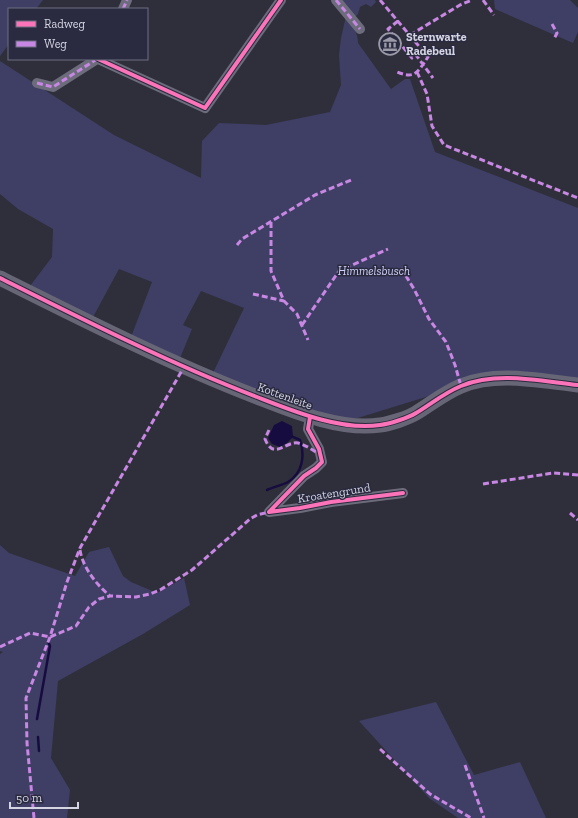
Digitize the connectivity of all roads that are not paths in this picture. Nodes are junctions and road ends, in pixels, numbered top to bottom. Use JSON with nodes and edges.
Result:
{"nodes":[{"id":1,"x":281,"y":0,"type":"edge"},
{"id":2,"x":336,"y":0,"type":"edge"},
{"id":3,"x":360,"y":29,"type":"dead end"},
{"id":4,"x":96,"y":60,"type":"edge"},
{"id":5,"x":100,"y":60,"type":"edge"},
{"id":6,"x":38,"y":83,"type":"dead end"},
{"id":7,"x":0,"y":278,"type":"edge"},
{"id":8,"x":578,"y":385,"type":"edge"},
{"id":9,"x":310,"y":417,"type":"junction"},
{"id":10,"x":288,"y":492,"type":"junction"},
{"id":11,"x":403,"y":493,"type":"dead end"},
{"id":12,"x":300,"y":508,"type":"junction"}],
"edges":[{"from":1,"to":5,"type":"street"},
{"from":2,"to":3,"type":"street"},
{"from":4,"to":6,"type":"street"},
{"from":7,"to":9,"type":"street","name":"Kottenleite"},
{"from":8,"to":9,"type":"street","name":"Kottenleite"},
{"from":9,"to":10,"type":"street","name":"Kroatengrund"},
{"from":10,"to":12,"type":"street"},
{"from":10,"to":12,"type":"street","name":"Kroatengrund"},
{"from":11,"to":12,"type":"street","name":"Kroatengrund"}]}
